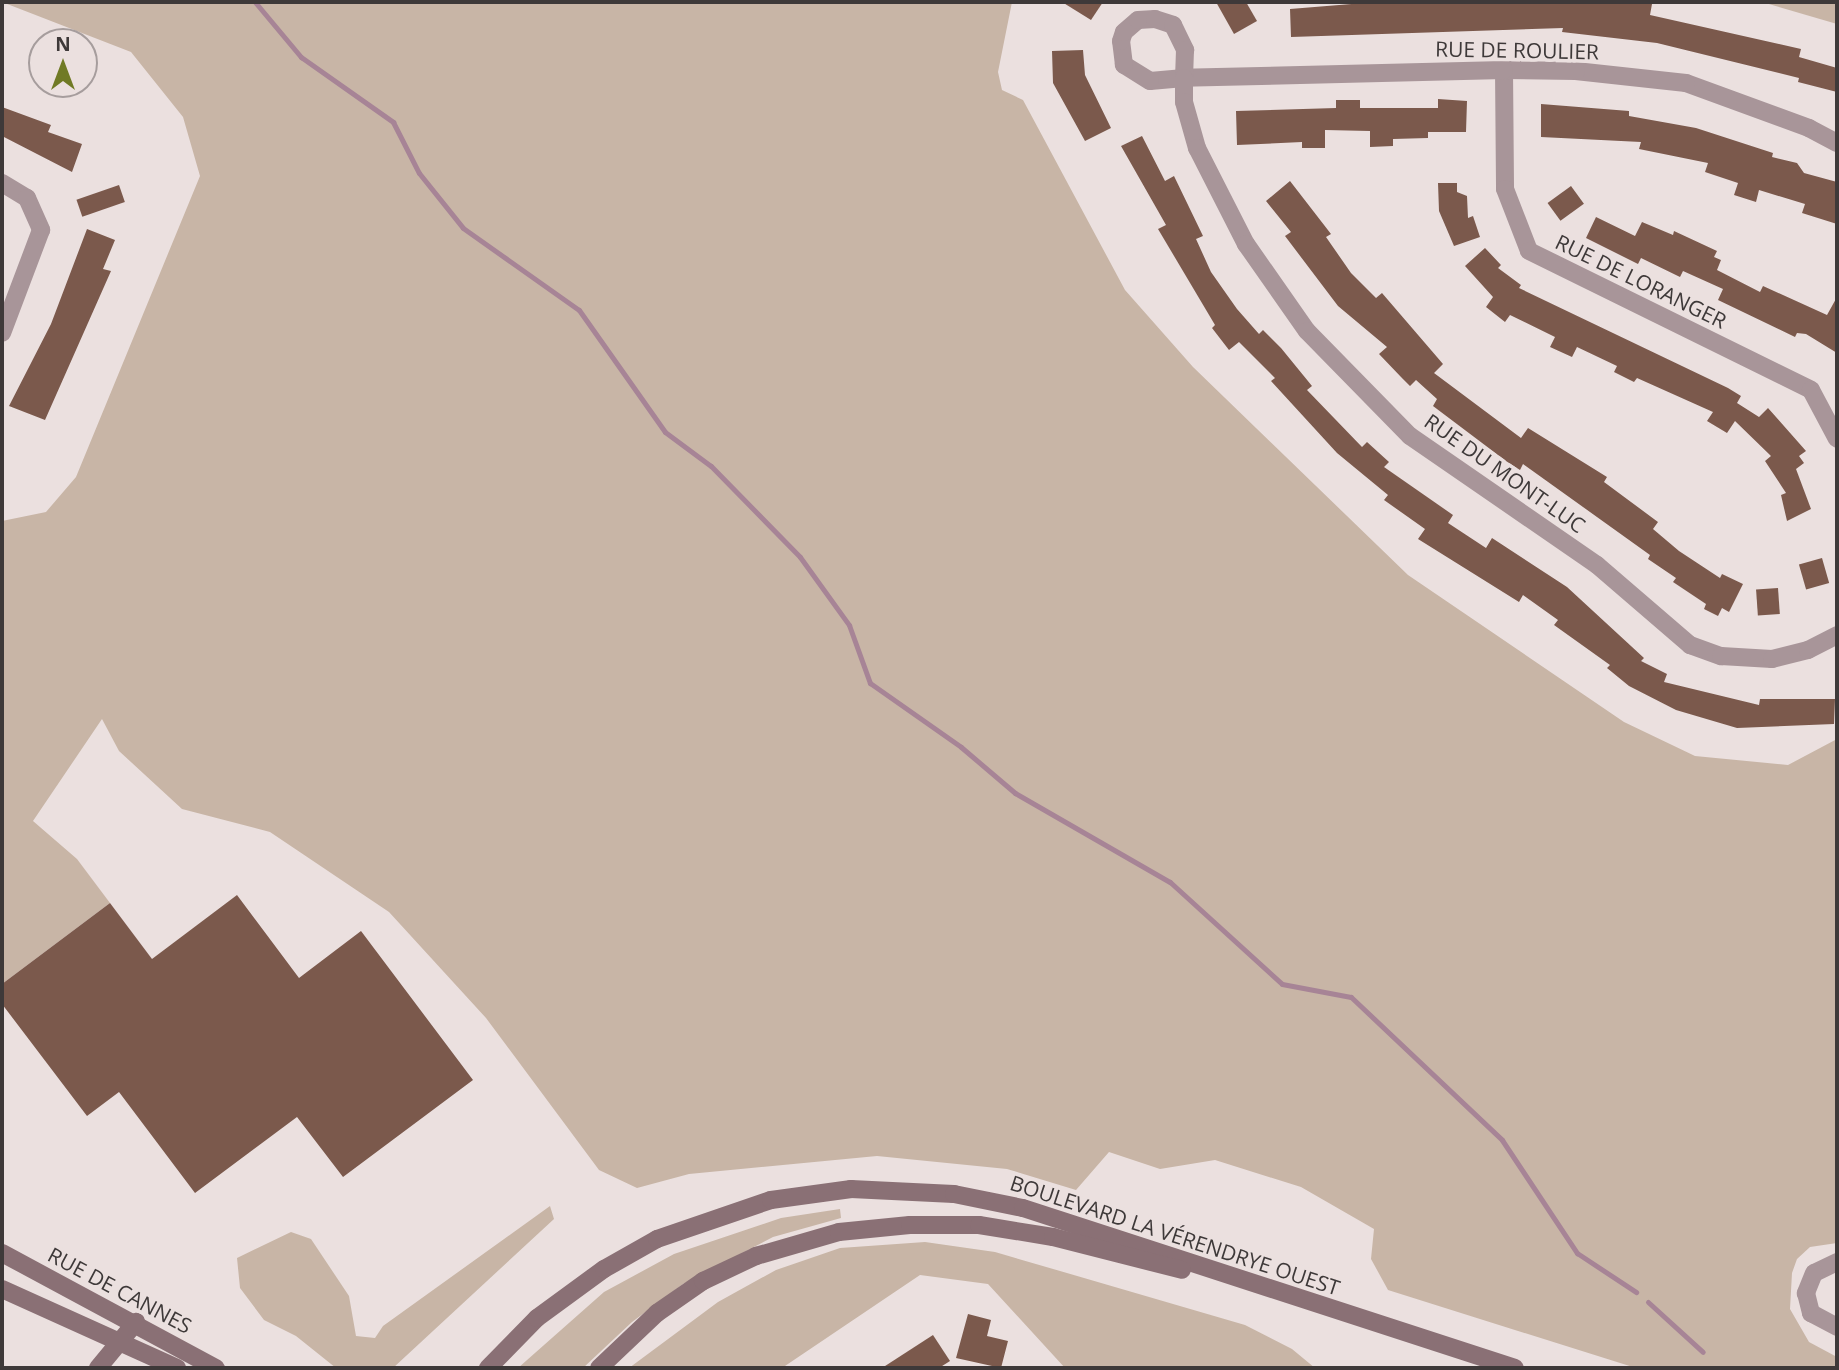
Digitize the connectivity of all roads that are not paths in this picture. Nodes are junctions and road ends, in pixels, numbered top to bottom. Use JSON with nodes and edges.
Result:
{"nodes":[{"id":1,"x":1504,"y":70,"type":"junction"},
{"id":2,"x":1184,"y":78,"type":"joint"},
{"id":3,"x":1837,"y":143,"type":"edge"},
{"id":4,"x":2,"y":183,"type":"edge"},
{"id":5,"x":2,"y":333,"type":"edge"},
{"id":6,"x":1837,"y":439,"type":"edge"},
{"id":7,"x":1837,"y":635,"type":"edge"},
{"id":8,"x":2,"y":1253,"type":"edge"},
{"id":9,"x":1837,"y":1262,"type":"edge"},
{"id":10,"x":2,"y":1289,"type":"edge"},
{"id":11,"x":1325,"y":1308,"type":"junction"},
{"id":12,"x":136,"y":1322,"type":"junction"},
{"id":13,"x":1837,"y":1327,"type":"edge"},
{"id":14,"x":119,"y":1344,"type":"junction"},
{"id":15,"x":98,"y":1368,"type":"edge"},
{"id":16,"x":177,"y":1368,"type":"edge"},
{"id":17,"x":216,"y":1368,"type":"edge"},
{"id":18,"x":488,"y":1368,"type":"edge"},
{"id":19,"x":599,"y":1368,"type":"edge"},
{"id":20,"x":1515,"y":1368,"type":"edge"}],
"edges":[{"from":1,"to":2,"type":"street","name":"RUE DE ROULIER"},
{"from":1,"to":3,"type":"street","name":"RUE DE ROULIER"},
{"from":1,"to":6,"type":"street","name":"RUE DE LORANGER"},
{"from":2,"to":7,"type":"street","name":"RUE DU MONT-LUC"},
{"from":4,"to":5,"type":"street"},
{"from":8,"to":12,"type":"main road","name":"RUE DE CANNES"},
{"from":9,"to":13,"type":"street"},
{"from":10,"to":14,"type":"main road","name":"RUE DE CANNES"},
{"from":11,"to":18,"type":"main road","name":"BOULEVARD LA VÉRENDRYE OUEST"},
{"from":11,"to":19,"type":"main road"},
{"from":11,"to":20,"type":"main road","name":"BOULEVARD LA VÉRENDRYE OUEST"},
{"from":12,"to":14,"type":"main road"},
{"from":12,"to":17,"type":"main road","name":"RUE DE CANNES"},
{"from":14,"to":15,"type":"main road"},
{"from":14,"to":16,"type":"main road","name":"RUE DE CANNES"}]}
